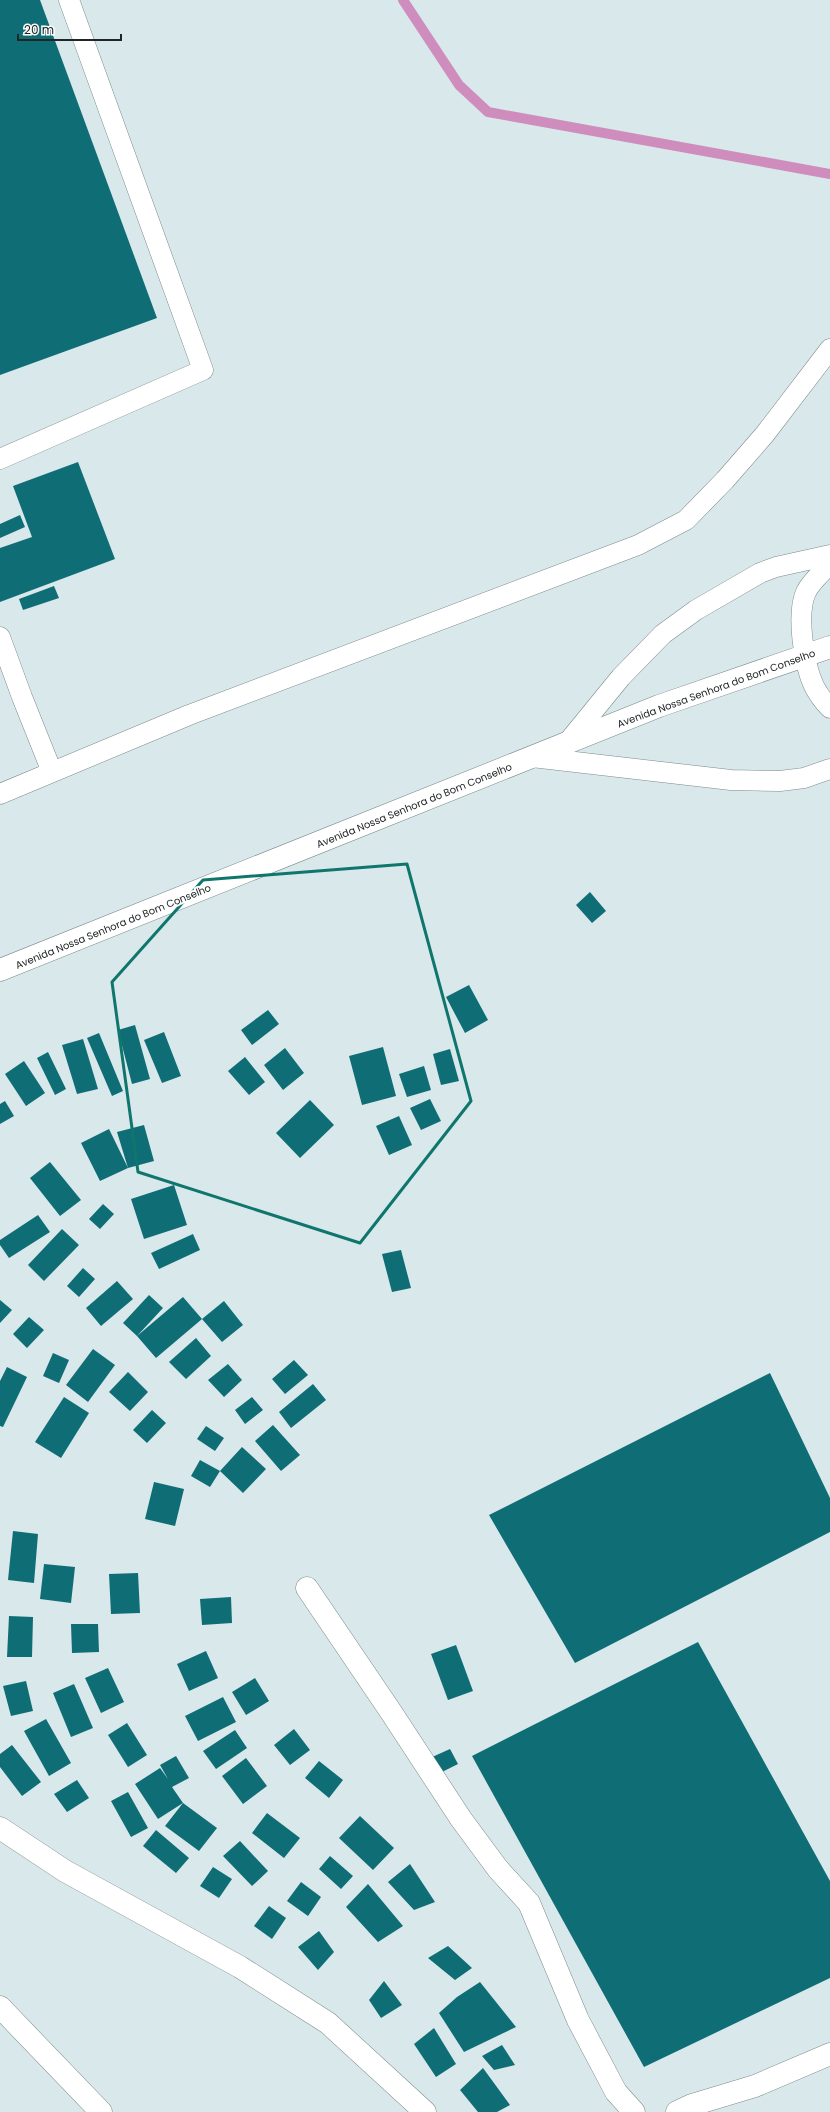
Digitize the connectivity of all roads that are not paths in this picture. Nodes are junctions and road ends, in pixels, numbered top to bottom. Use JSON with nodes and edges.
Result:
{"nodes":[{"id":1,"x":69,"y":0,"type":"edge"},
{"id":2,"x":830,"y":349,"type":"edge"},
{"id":3,"x":0,"y":459,"type":"edge"},
{"id":4,"x":830,"y":555,"type":"edge"},
{"id":5,"x":830,"y":564,"type":"edge"},
{"id":6,"x":0,"y":637,"type":"edge"},
{"id":7,"x":830,"y":647,"type":"edge"},
{"id":8,"x":806,"y":656,"type":"junction"},
{"id":9,"x":830,"y":708,"type":"edge"},
{"id":10,"x":568,"y":742,"type":"junction"},
{"id":11,"x":532,"y":757,"type":"junction"},
{"id":12,"x":830,"y":769,"type":"edge"},
{"id":13,"x":52,"y":772,"type":"junction"},
{"id":14,"x":0,"y":794,"type":"edge"},
{"id":15,"x":0,"y":970,"type":"edge"},
{"id":16,"x":307,"y":1588,"type":"dead end"},
{"id":17,"x":0,"y":1828,"type":"edge"},
{"id":18,"x":0,"y":2007,"type":"edge"},
{"id":19,"x":830,"y":2054,"type":"edge"},
{"id":20,"x":101,"y":2112,"type":"edge"},
{"id":21,"x":426,"y":2112,"type":"edge"},
{"id":22,"x":634,"y":2112,"type":"edge"},
{"id":23,"x":677,"y":2112,"type":"edge"}],
"edges":[{"from":1,"to":3,"type":"lane"},
{"from":2,"to":13,"type":"lane"},
{"from":4,"to":10,"type":"lane"},
{"from":5,"to":8,"type":"lane"},
{"from":6,"to":13,"type":"lane"},
{"from":7,"to":8,"type":"street","name":"Avenida Nossa Senhora do Bom Conselho"},
{"from":8,"to":9,"type":"lane"},
{"from":8,"to":10,"type":"street","name":"Avenida Nossa Senhora do Bom Conselho"},
{"from":10,"to":11,"type":"street","name":"Avenida Nossa Senhora do Bom Conselho"},
{"from":11,"to":12,"type":"lane"},
{"from":11,"to":15,"type":"street","name":"Avenida Nossa Senhora do Bom Conselho"},
{"from":13,"to":14,"type":"lane"},
{"from":16,"to":22,"type":"street"},
{"from":17,"to":21,"type":"street"},
{"from":18,"to":20,"type":"street"},
{"from":19,"to":23,"type":"street"}]}
